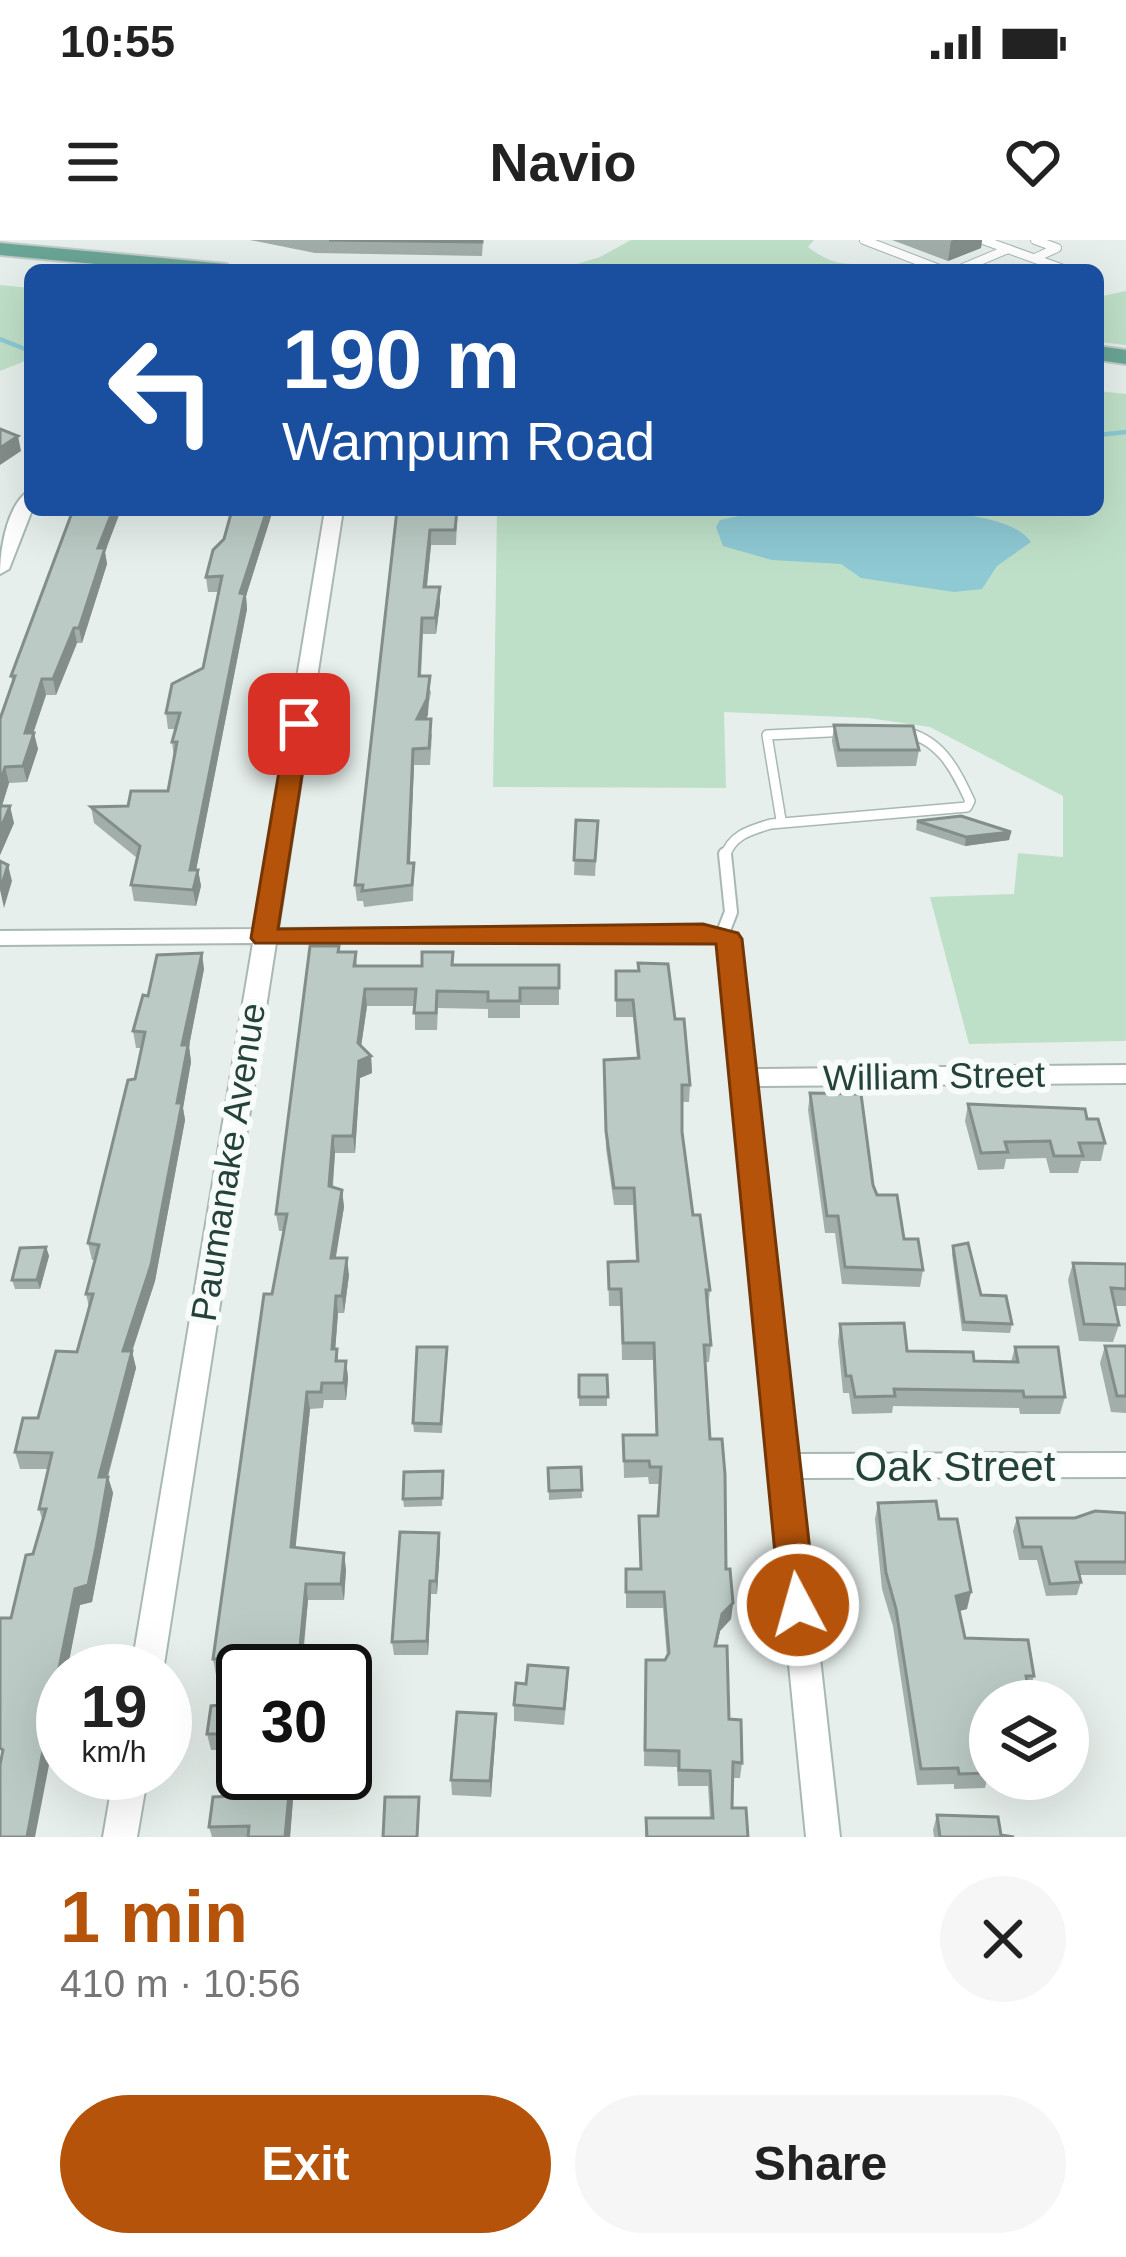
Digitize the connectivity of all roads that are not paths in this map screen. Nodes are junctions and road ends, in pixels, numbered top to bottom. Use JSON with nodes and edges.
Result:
{"nodes":[{"id":1,"x":864,"y":240,"type":"edge"},
{"id":2,"x":983,"y":240,"type":"edge"},
{"id":3,"x":1035,"y":240,"type":"edge"},
{"id":4,"x":1009,"y":248,"type":"junction"},
{"id":5,"x":0,"y":249,"type":"edge"},
{"id":6,"x":1035,"y":258,"type":"junction"},
{"id":7,"x":161,"y":264,"type":"edge"},
{"id":8,"x":926,"y":264,"type":"edge"},
{"id":9,"x":972,"y":264,"type":"edge"},
{"id":10,"x":1050,"y":264,"type":"edge"},
{"id":11,"x":24,"y":510,"type":"edge"},
{"id":12,"x":333,"y":516,"type":"edge"},
{"id":13,"x":0,"y":569,"type":"edge"},
{"id":14,"x":861,"y":731,"type":"edge"},
{"id":15,"x":883,"y":731,"type":"edge"},
{"id":16,"x":781,"y":820,"type":"junction"},
{"id":17,"x":722,"y":935,"type":"junction"},
{"id":18,"x":0,"y":938,"type":"edge"},
{"id":19,"x":264,"y":938,"type":"junction"},
{"id":20,"x":1126,"y":1074,"type":"edge"},
{"id":21,"x":742,"y":1078,"type":"junction"},
{"id":22,"x":1126,"y":1465,"type":"edge"},
{"id":23,"x":784,"y":1466,"type":"junction"},
{"id":24,"x":151,"y":1644,"type":"edge"},
{"id":25,"x":126,"y":1800,"type":"edge"},
{"id":26,"x":120,"y":1837,"type":"edge"},
{"id":27,"x":823,"y":1837,"type":"edge"}],
"edges":[{"from":1,"to":8,"type":"lane"},
{"from":2,"to":4,"type":"lane"},
{"from":3,"to":6,"type":"lane"},
{"from":4,"to":6,"type":"lane"},
{"from":4,"to":9,"type":"lane"},
{"from":5,"to":7,"type":"main road"},
{"from":6,"to":10,"type":"lane"},
{"from":11,"to":13,"type":"street"},
{"from":12,"to":19,"type":"street","name":"Paumanake Avenue"},
{"from":14,"to":16,"type":"lane"},
{"from":15,"to":16,"type":"lane"},
{"from":16,"to":17,"type":"lane"},
{"from":17,"to":19,"type":"street"},
{"from":17,"to":21,"type":"street"},
{"from":18,"to":19,"type":"street"},
{"from":19,"to":24,"type":"street","name":"Paumanake Avenue"},
{"from":20,"to":21,"type":"street","name":"William Street"},
{"from":21,"to":23,"type":"street"},
{"from":22,"to":23,"type":"street","name":"Oak Street"},
{"from":23,"to":27,"type":"street"},
{"from":25,"to":26,"type":"street"}]}
